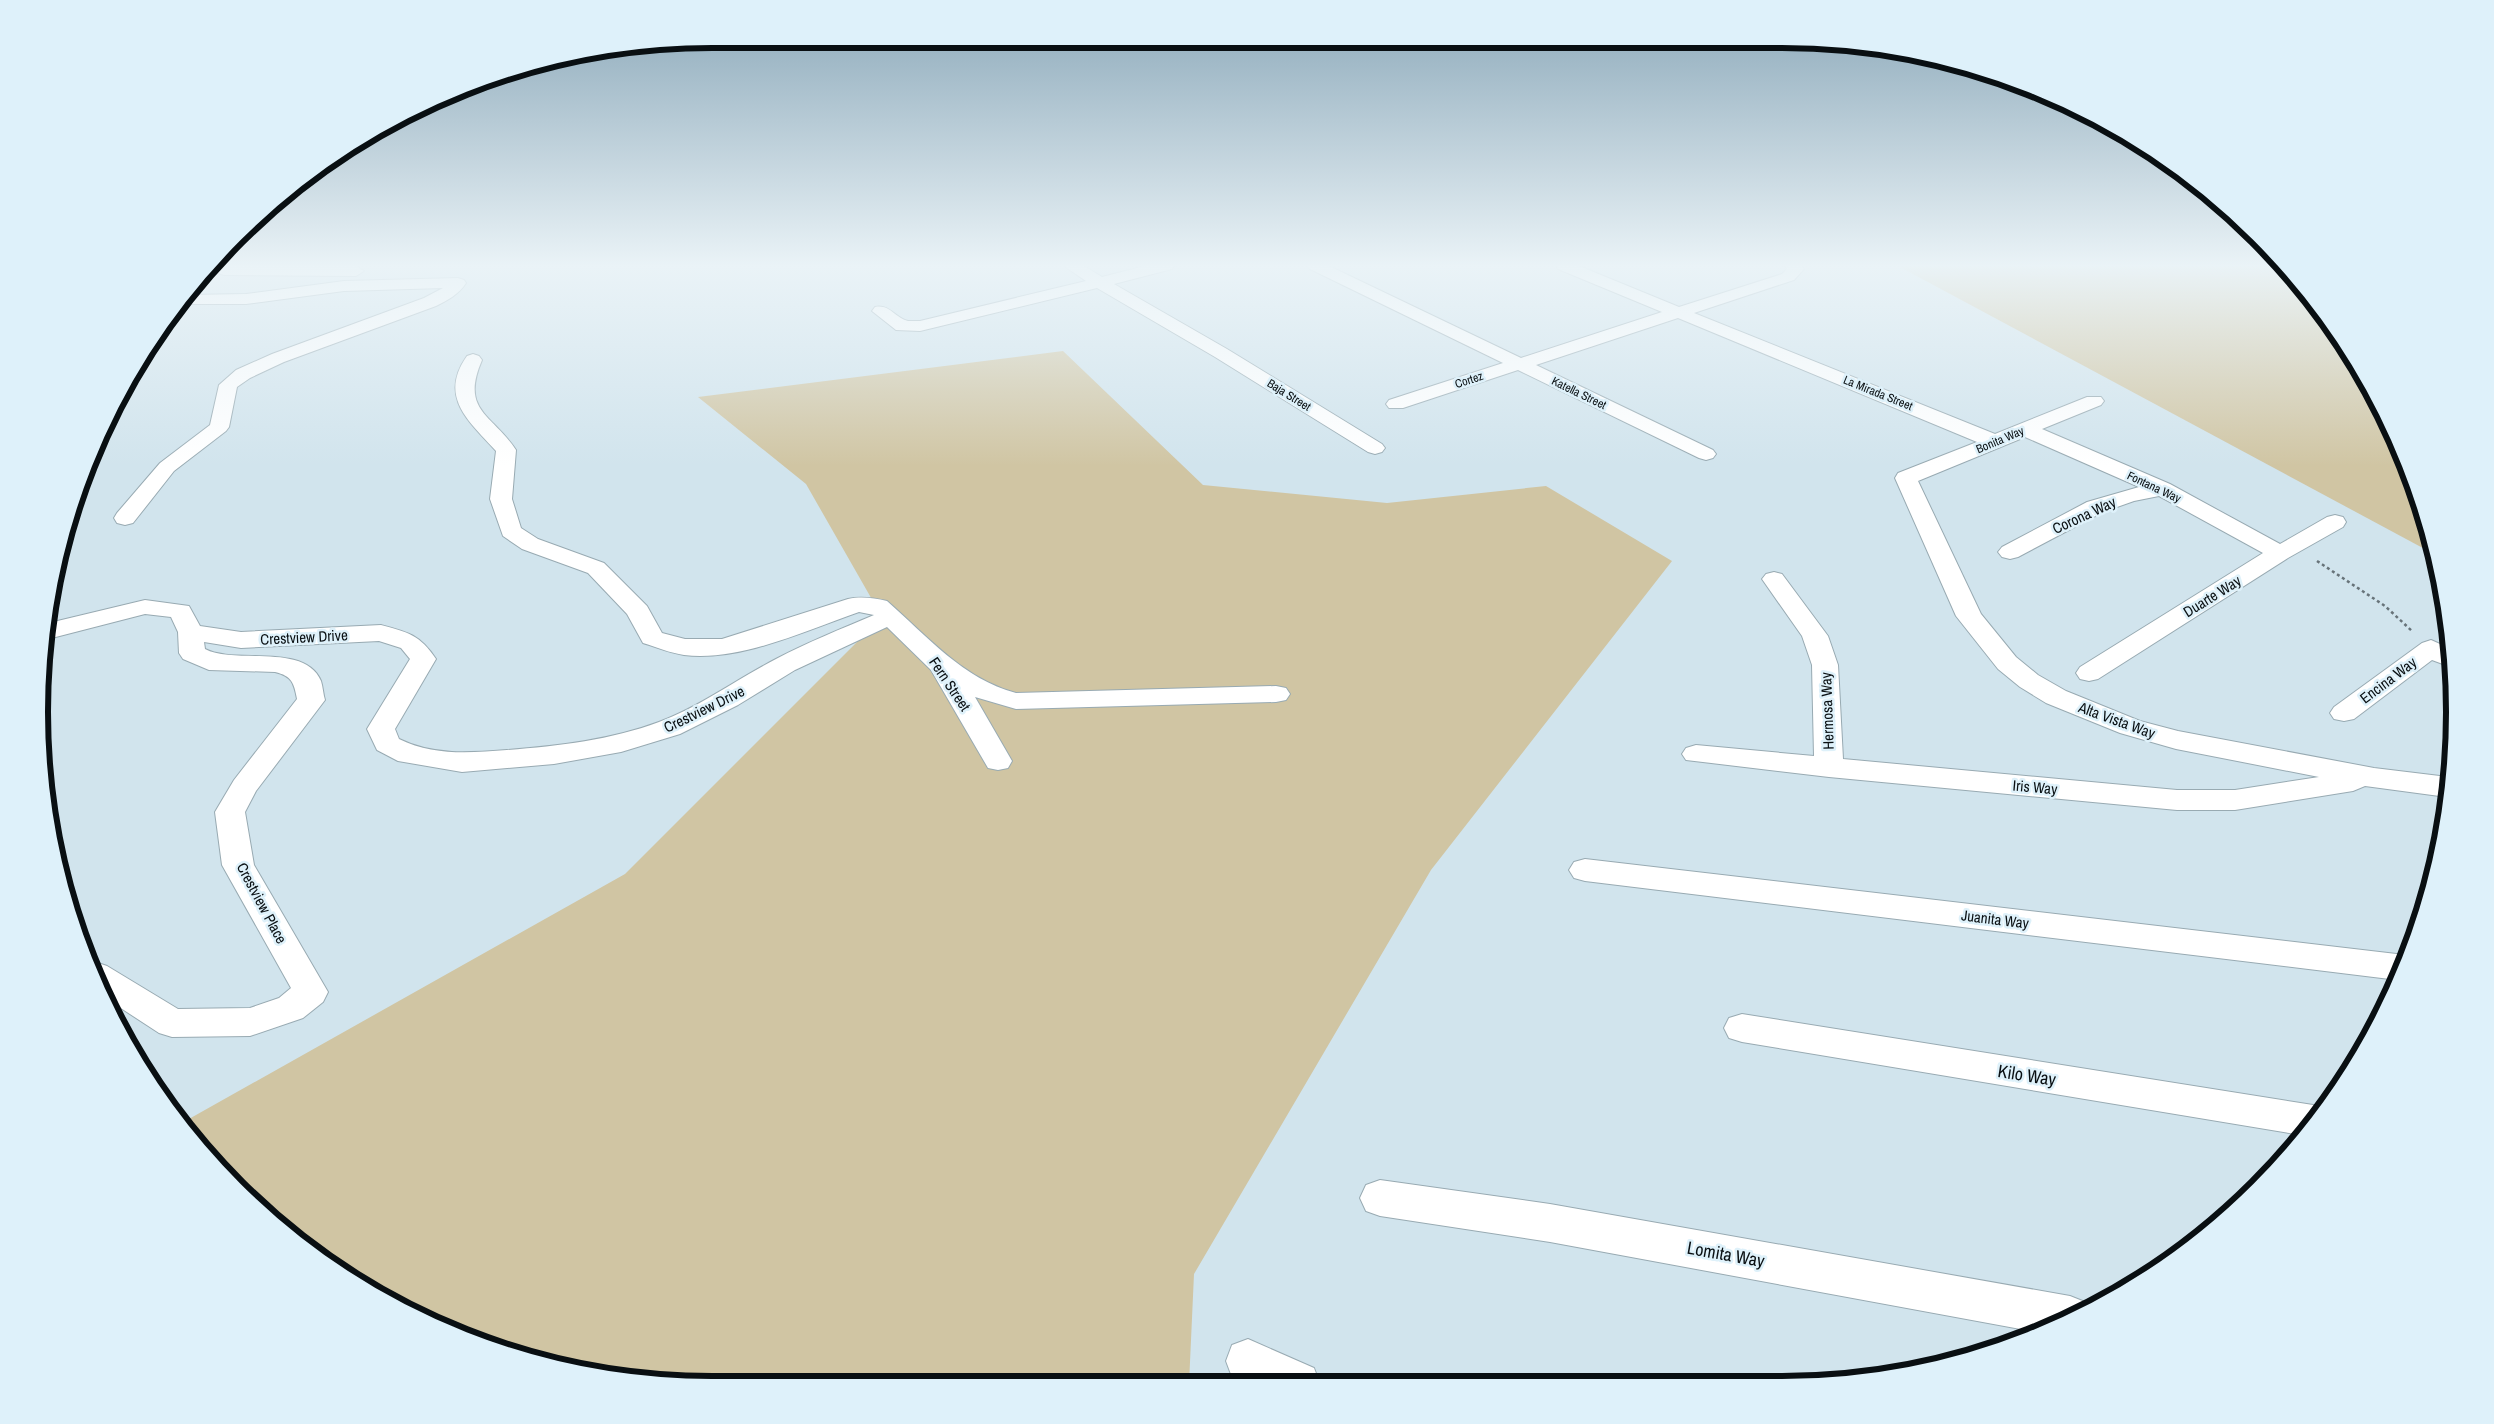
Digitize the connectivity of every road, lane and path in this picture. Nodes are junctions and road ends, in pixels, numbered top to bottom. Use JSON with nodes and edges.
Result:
{"nodes":[{"id":1,"x":347,"y":332,"type":"edge"},
{"id":2,"x":1185,"y":332,"type":"edge"},
{"id":3,"x":1454,"y":332,"type":"edge"},
{"id":4,"x":1620,"y":332,"type":"edge"},
{"id":5,"x":1729,"y":332,"type":"edge"},
{"id":6,"x":473,"y":360,"type":"dead end"},
{"id":7,"x":1519,"y":364,"type":"junction"},
{"id":8,"x":2094,"y":401,"type":"dead end"},
{"id":9,"x":1396,"y":404,"type":"dead end"},
{"id":10,"x":2024,"y":429,"type":"junction"},
{"id":11,"x":1996,"y":442,"type":"junction"},
{"id":12,"x":1375,"y":448,"type":"dead end"},
{"id":13,"x":1706,"y":454,"type":"dead end"},
{"id":14,"x":1906,"y":478,"type":"joint"},
{"id":15,"x":2162,"y":489,"type":"junction"},
{"id":16,"x":125,"y":518,"type":"dead end"},
{"id":17,"x":2336,"y":522,"type":"dead end"},
{"id":18,"x":2286,"y":550,"type":"junction"},
{"id":19,"x":2010,"y":552,"type":"dead end"},
{"id":20,"x":1774,"y":579,"type":"dead end"},
{"id":21,"x":890,"y":617,"type":"junction"},
{"id":22,"x":53,"y":630,"type":"edge"},
{"id":23,"x":191,"y":632,"type":"junction"},
{"id":24,"x":2440,"y":654,"type":"edge"},
{"id":25,"x":940,"y":665,"type":"junction"},
{"id":26,"x":2089,"y":673,"type":"dead end"},
{"id":27,"x":1276,"y":694,"type":"dead end"},
{"id":28,"x":2344,"y":713,"type":"dead end"},
{"id":29,"x":1696,"y":754,"type":"dead end"},
{"id":30,"x":998,"y":761,"type":"dead end"},
{"id":31,"x":1829,"y":768,"type":"junction"},
{"id":32,"x":2374,"y":778,"type":"junction"},
{"id":33,"x":2442,"y":786,"type":"edge"},
{"id":34,"x":1584,"y":870,"type":"dead end"},
{"id":35,"x":2396,"y":967,"type":"edge"},
{"id":36,"x":104,"y":980,"type":"edge"},
{"id":37,"x":1742,"y":1028,"type":"dead end"},
{"id":38,"x":2307,"y":1119,"type":"edge"},
{"id":39,"x":1380,"y":1198,"type":"dead end"},
{"id":40,"x":2060,"y":1315,"type":"edge"},
{"id":41,"x":1248,"y":1361,"type":"dead end"},
{"id":42,"x":1281,"y":1376,"type":"edge"}],
"edges":[{"from":1,"to":16,"type":"street"},
{"from":2,"to":12,"type":"street","name":"Baja Street"},
{"from":3,"to":7,"type":"street","name":"Katella Street"},
{"from":4,"to":7,"type":"street","name":"Cortez"},
{"from":5,"to":11,"type":"street","name":"La Mirada Street"},
{"from":6,"to":21,"type":"street"},
{"from":7,"to":9,"type":"street","name":"Cortez"},
{"from":7,"to":13,"type":"street","name":"Katella Street"},
{"from":8,"to":10,"type":"street","name":"Bonita Way"},
{"from":10,"to":11,"type":"street","name":"Bonita Way"},
{"from":10,"to":15,"type":"street","name":"Fontana Way"},
{"from":11,"to":14,"type":"street","name":"Bonita Way"},
{"from":14,"to":32,"type":"street","name":"Alta Vista Way"},
{"from":15,"to":18,"type":"street","name":"Fontana Way"},
{"from":15,"to":19,"type":"street","name":"Corona Way"},
{"from":17,"to":18,"type":"street","name":"Duarte Way"},
{"from":18,"to":24,"type":"path"},
{"from":18,"to":26,"type":"street","name":"Duarte Way"},
{"from":20,"to":31,"type":"street","name":"Hermosa Way"},
{"from":21,"to":23,"type":"street","name":"Crestview Drive"},
{"from":21,"to":25,"type":"street","name":"Fern Street"},
{"from":22,"to":23,"type":"street"},
{"from":23,"to":36,"type":"street","name":"Crestview Place"},
{"from":24,"to":28,"type":"street","name":"Encina Way"},
{"from":25,"to":27,"type":"street"},
{"from":25,"to":30,"type":"street","name":"Fern Street"},
{"from":29,"to":31,"type":"street","name":"Iris Way"},
{"from":31,"to":32,"type":"street","name":"Iris Way"},
{"from":32,"to":33,"type":"street","name":"Alta Vista Way"},
{"from":34,"to":35,"type":"street","name":"Juanita Way"},
{"from":37,"to":38,"type":"street","name":"Kilo Way"},
{"from":39,"to":40,"type":"street","name":"Lomita Way"},
{"from":41,"to":42,"type":"street"}]}
